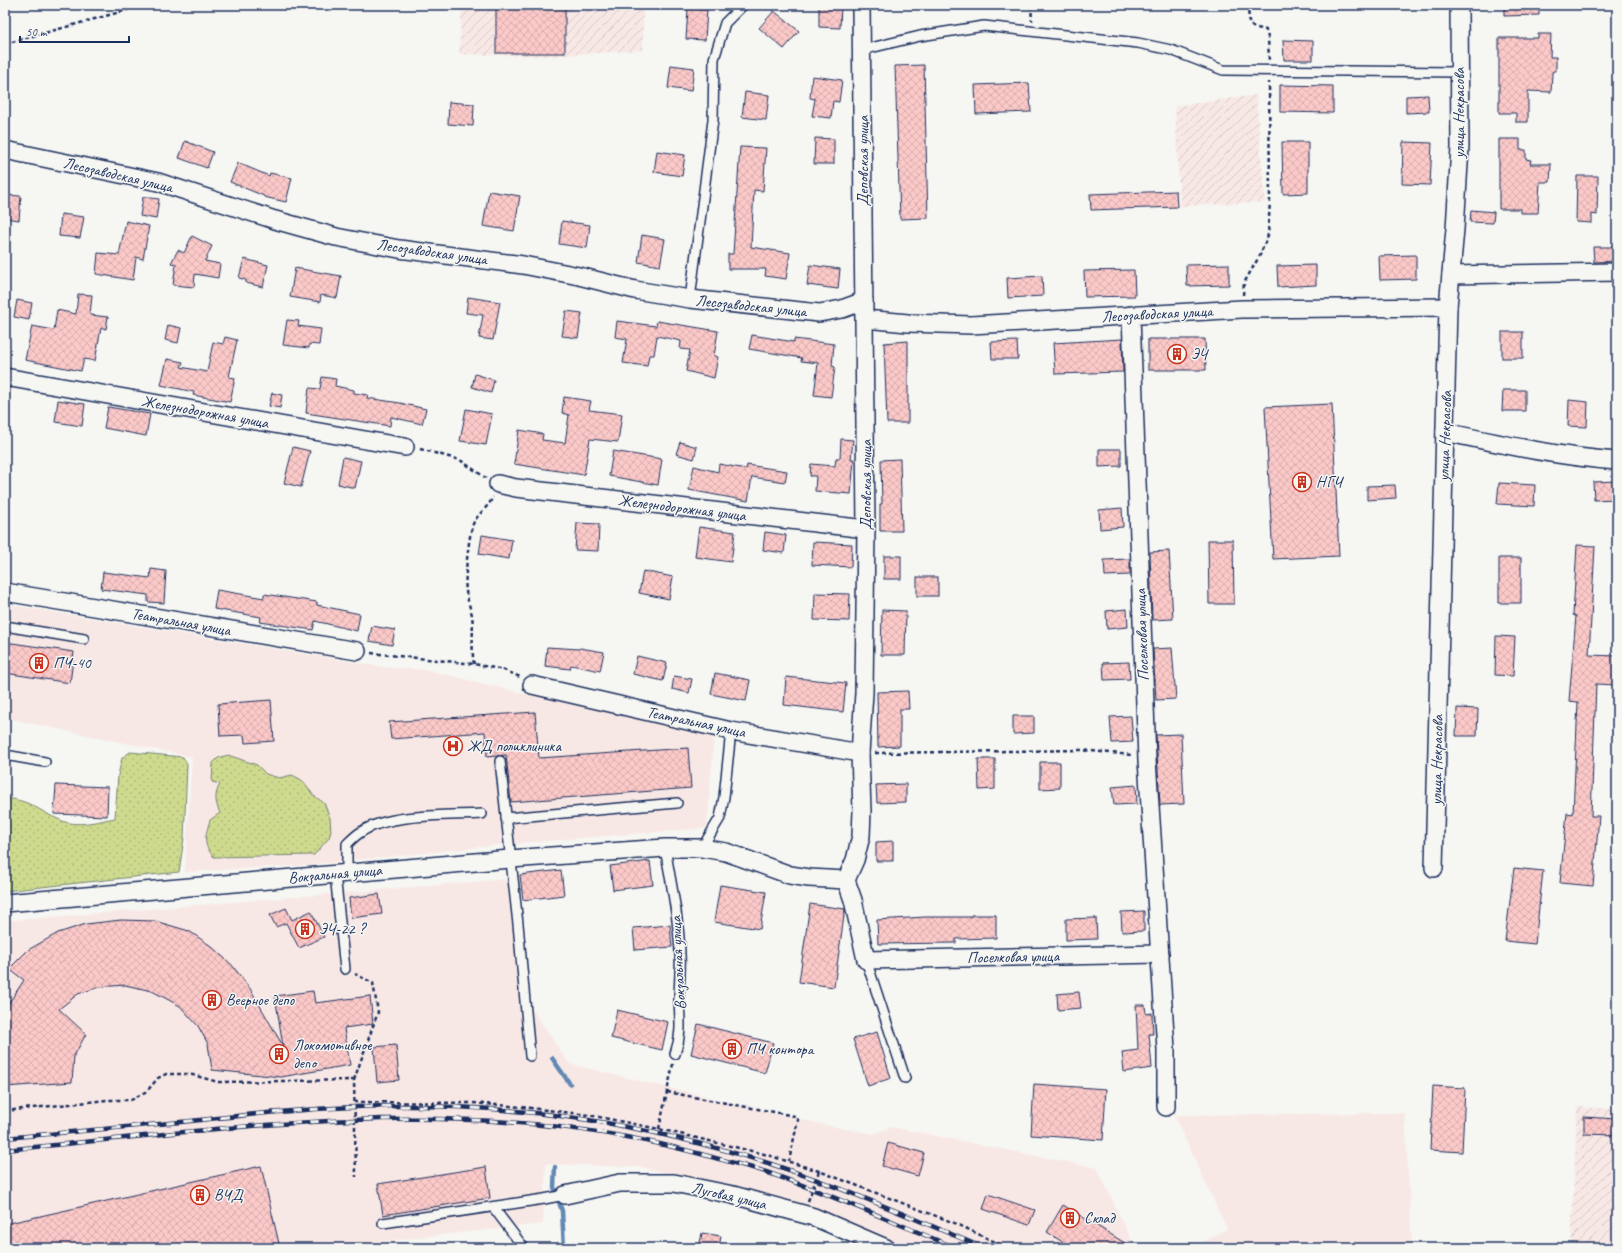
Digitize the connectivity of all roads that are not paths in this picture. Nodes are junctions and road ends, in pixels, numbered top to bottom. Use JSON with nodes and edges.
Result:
{"nodes":[{"id":1,"x":743,"y":5,"type":"edge"},
{"id":2,"x":861,"y":5,"type":"edge"},
{"id":3,"x":1459,"y":5,"type":"edge"},
{"id":4,"x":862,"y":50,"type":"junction"},
{"id":5,"x":1458,"y":72,"type":"junction"},
{"id":6,"x":5,"y":150,"type":"edge"},
{"id":7,"x":1617,"y":272,"type":"edge"},
{"id":8,"x":1451,"y":275,"type":"junction"},
{"id":9,"x":690,"y":299,"type":"junction"},
{"id":10,"x":864,"y":300,"type":"junction"},
{"id":11,"x":1448,"y":307,"type":"junction"},
{"id":12,"x":1131,"y":315,"type":"junction"},
{"id":13,"x":865,"y":319,"type":"junction"},
{"id":14,"x":5,"y":377,"type":"edge"},
{"id":15,"x":1445,"y":432,"type":"junction"},
{"id":16,"x":405,"y":447,"type":"dead end"},
{"id":17,"x":1617,"y":461,"type":"edge"},
{"id":18,"x":498,"y":484,"type":"road end"},
{"id":19,"x":866,"y":529,"type":"junction"},
{"id":20,"x":5,"y":592,"type":"edge"},
{"id":21,"x":5,"y":626,"type":"edge"},
{"id":22,"x":84,"y":639,"type":"dead end"},
{"id":23,"x":357,"y":651,"type":"road end"},
{"id":24,"x":532,"y":685,"type":"road end"},
{"id":25,"x":731,"y":731,"type":"junction"},
{"id":26,"x":860,"y":753,"type":"junction"},
{"id":27,"x":5,"y":755,"type":"edge"},
{"id":28,"x":45,"y":762,"type":"dead end"},
{"id":29,"x":500,"y":762,"type":"dead end"},
{"id":30,"x":677,"y":803,"type":"dead end"},
{"id":31,"x":482,"y":814,"type":"dead end"},
{"id":32,"x":506,"y":818,"type":"junction"},
{"id":33,"x":665,"y":848,"type":"junction"},
{"id":34,"x":702,"y":848,"type":"junction"},
{"id":35,"x":510,"y":859,"type":"junction"},
{"id":36,"x":1434,"y":868,"type":"dead end"},
{"id":37,"x":341,"y":874,"type":"junction"},
{"id":38,"x":846,"y":880,"type":"junction"},
{"id":39,"x":5,"y":904,"type":"edge"},
{"id":40,"x":1160,"y":954,"type":"junction"},
{"id":41,"x":866,"y":960,"type":"junction"},
{"id":42,"x":345,"y":969,"type":"road end"},
{"id":43,"x":675,"y":1054,"type":"road end"},
{"id":44,"x":530,"y":1056,"type":"dead end"},
{"id":45,"x":905,"y":1078,"type":"dead end"},
{"id":46,"x":1166,"y":1107,"type":"dead end"},
{"id":47,"x":565,"y":1195,"type":"joint"},
{"id":48,"x":493,"y":1207,"type":"junction"},
{"id":49,"x":383,"y":1223,"type":"dead end"},
{"id":50,"x":524,"y":1248,"type":"edge"},
{"id":51,"x":886,"y":1248,"type":"edge"}],
"edges":[{"from":1,"to":9,"type":"lane"},
{"from":2,"to":4,"type":"street","name":"Деповская улица"},
{"from":3,"to":5,"type":"street","name":"улица Некрасова"},
{"from":4,"to":5,"type":"lane"},
{"from":4,"to":10,"type":"street","name":"Деповская улица"},
{"from":5,"to":8,"type":"street","name":"улица Некрасова"},
{"from":6,"to":9,"type":"street","name":"Лесозаводская улица"},
{"from":7,"to":8,"type":"street"},
{"from":8,"to":11,"type":"street","name":"улица Некрасова"},
{"from":9,"to":10,"type":"street","name":"Лесозаводская улица"},
{"from":10,"to":13,"type":"street","name":"Деповская улица"},
{"from":11,"to":12,"type":"street","name":"Лесозаводская улица"},
{"from":11,"to":15,"type":"street","name":"улица Некрасова"},
{"from":12,"to":13,"type":"street","name":"Лесозаводская улица"},
{"from":12,"to":40,"type":"street","name":"Поселковая улица"},
{"from":13,"to":19,"type":"street","name":"Деповская улица"},
{"from":14,"to":16,"type":"street","name":"Железнодорожная улица"},
{"from":15,"to":17,"type":"street"},
{"from":15,"to":36,"type":"street","name":"улица Некрасова"},
{"from":18,"to":19,"type":"street","name":"Железнодорожная улица"},
{"from":19,"to":26,"type":"street","name":"Деповская улица"},
{"from":20,"to":23,"type":"street","name":"Театральная улица"},
{"from":21,"to":22,"type":"lane"},
{"from":24,"to":25,"type":"street","name":"Театральная улица"},
{"from":25,"to":26,"type":"street","name":"Театральная улица"},
{"from":25,"to":34,"type":"lane"},
{"from":26,"to":38,"type":"street","name":"Деповская улица"},
{"from":27,"to":28,"type":"lane"},
{"from":29,"to":32,"type":"lane"},
{"from":30,"to":32,"type":"lane"},
{"from":31,"to":37,"type":"lane"},
{"from":32,"to":35,"type":"lane"},
{"from":33,"to":34,"type":"street","name":"Вокзальная улица"},
{"from":33,"to":35,"type":"street","name":"Вокзальная улица"},
{"from":33,"to":43,"type":"lane","name":"Вокзальная улица"},
{"from":34,"to":38,"type":"street","name":"Вокзальная улица"},
{"from":35,"to":37,"type":"street","name":"Вокзальная улица"},
{"from":35,"to":44,"type":"lane"},
{"from":37,"to":39,"type":"street","name":"Вокзальная улица"},
{"from":37,"to":42,"type":"lane"},
{"from":38,"to":41,"type":"street"},
{"from":40,"to":41,"type":"street","name":"Поселковая улица"},
{"from":40,"to":46,"type":"street","name":"Поселковая улица"},
{"from":41,"to":45,"type":"lane"},
{"from":47,"to":48,"type":"lane"},
{"from":47,"to":51,"type":"street","name":"Луговая улица"},
{"from":48,"to":49,"type":"lane"},
{"from":48,"to":50,"type":"lane"}]}
